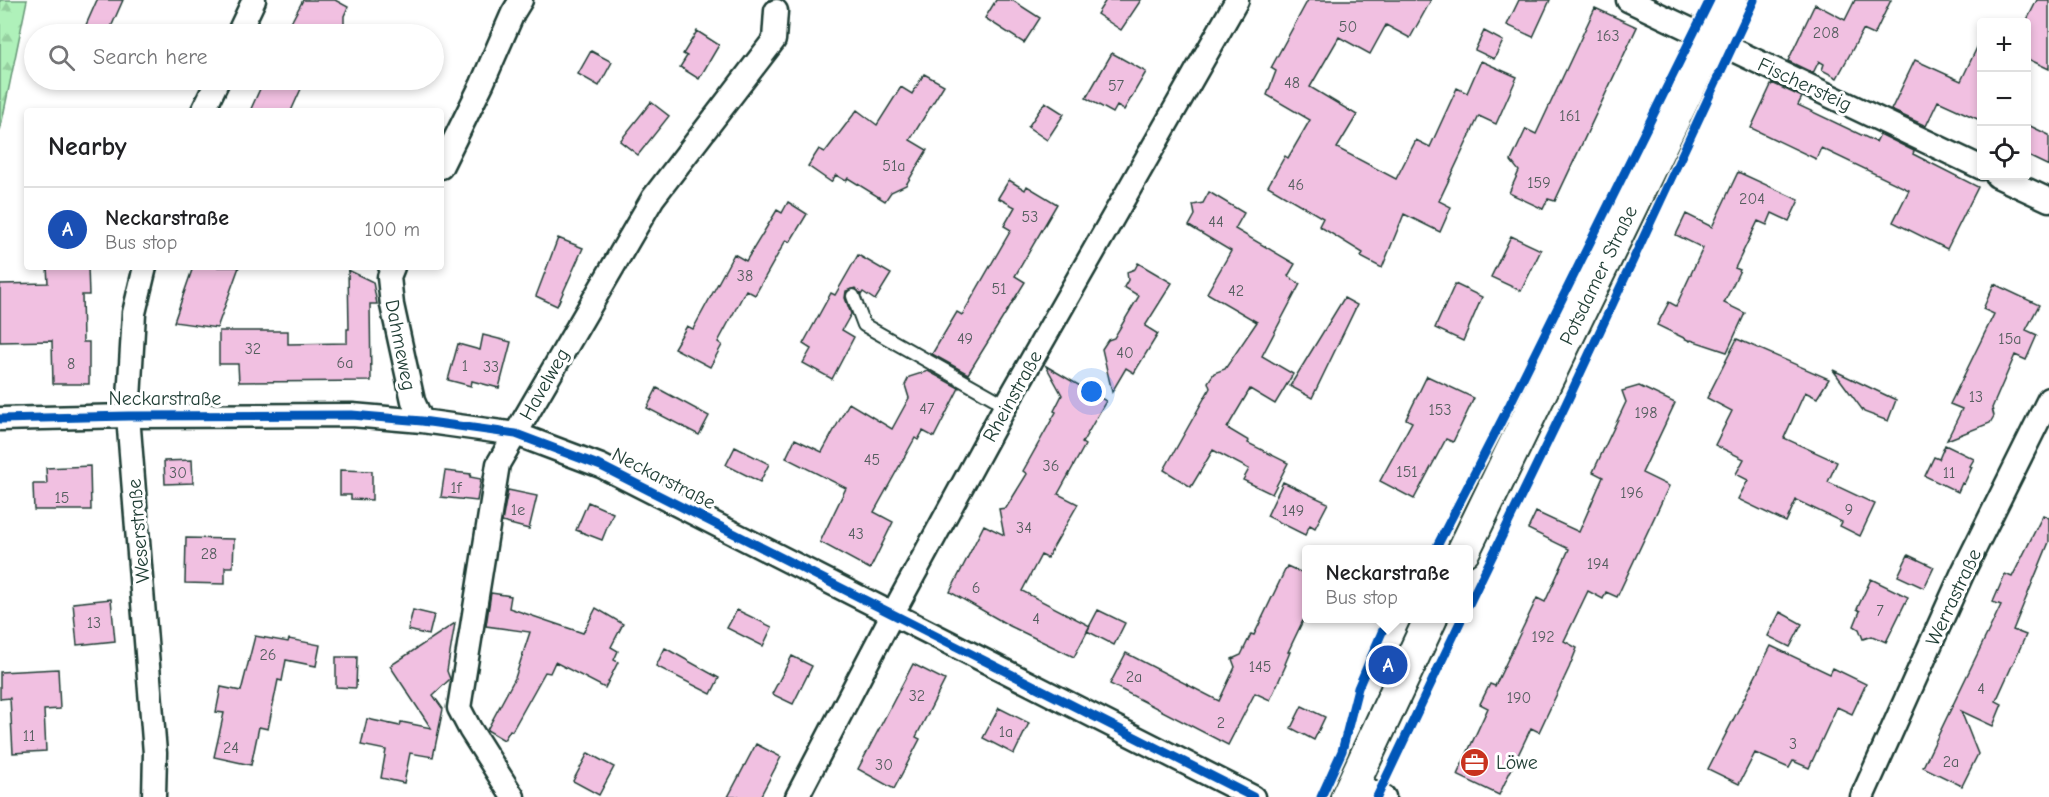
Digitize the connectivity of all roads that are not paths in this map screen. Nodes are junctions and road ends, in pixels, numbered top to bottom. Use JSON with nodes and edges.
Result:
{"nodes":[{"id":1,"x":254,"y":0,"type":"edge"},
{"id":2,"x":521,"y":0,"type":"edge"},
{"id":3,"x":1238,"y":0,"type":"edge"},
{"id":4,"x":1628,"y":0,"type":"edge"},
{"id":5,"x":1731,"y":0,"type":"edge"},
{"id":6,"x":777,"y":11,"type":"dead end"},
{"id":7,"x":243,"y":24,"type":"edge"},
{"id":8,"x":1712,"y":40,"type":"junction"},
{"id":9,"x":213,"y":90,"type":"edge"},
{"id":10,"x":204,"y":108,"type":"edge"},
{"id":11,"x":444,"y":161,"type":"edge"},
{"id":12,"x":1977,"y":166,"type":"edge"},
{"id":13,"x":2006,"y":180,"type":"edge"},
{"id":14,"x":2049,"y":200,"type":"edge"},
{"id":15,"x":144,"y":270,"type":"edge"},
{"id":16,"x":392,"y":270,"type":"edge"},
{"id":17,"x":853,"y":296,"type":"dead end"},
{"id":18,"x":2049,"y":399,"type":"edge"},
{"id":19,"x":1006,"y":405,"type":"junction"},
{"id":20,"x":128,"y":416,"type":"junction"},
{"id":21,"x":0,"y":418,"type":"edge"},
{"id":22,"x":422,"y":421,"type":"junction"},
{"id":23,"x":516,"y":434,"type":"junction"},
{"id":24,"x":1466,"y":545,"type":"edge"},
{"id":25,"x":893,"y":613,"type":"junction"},
{"id":26,"x":1429,"y":623,"type":"edge"},
{"id":27,"x":1350,"y":790,"type":"edge"},
{"id":28,"x":154,"y":797,"type":"edge"},
{"id":29,"x":513,"y":797,"type":"edge"},
{"id":30,"x":797,"y":797,"type":"edge"},
{"id":31,"x":1253,"y":797,"type":"edge"},
{"id":32,"x":1384,"y":797,"type":"edge"},
{"id":33,"x":1862,"y":797,"type":"edge"}],
"edges":[{"from":1,"to":7,"type":"street"},
{"from":2,"to":11,"type":"street"},
{"from":3,"to":19,"type":"street","name":"Rheinstraße"},
{"from":4,"to":8,"type":"street","name":"Fischersteig"},
{"from":5,"to":8,"type":"main road","name":"Potsdamer Straße"},
{"from":6,"to":23,"type":"street","name":"Havelweg"},
{"from":8,"to":12,"type":"street","name":"Fischersteig"},
{"from":8,"to":24,"type":"main road","name":"Potsdamer Straße"},
{"from":9,"to":10,"type":"street"},
{"from":13,"to":14,"type":"street"},
{"from":15,"to":20,"type":"street","name":"Weserstraße"},
{"from":16,"to":22,"type":"street","name":"Dahmeweg"},
{"from":17,"to":19,"type":"lane"},
{"from":18,"to":33,"type":"street","name":"Werrastraße"},
{"from":19,"to":25,"type":"street","name":"Rheinstraße"},
{"from":20,"to":21,"type":"street","name":"Neckarstraße"},
{"from":20,"to":22,"type":"street","name":"Neckarstraße"},
{"from":20,"to":28,"type":"street","name":"Weserstraße"},
{"from":22,"to":23,"type":"street","name":"Neckarstraße"},
{"from":23,"to":25,"type":"street","name":"Neckarstraße"},
{"from":23,"to":29,"type":"street","name":"Havelweg"},
{"from":25,"to":30,"type":"street","name":"Rheinstraße"},
{"from":25,"to":31,"type":"street","name":"Neckarstraße"},
{"from":26,"to":27,"type":"main road"},
{"from":27,"to":32,"type":"street"}]}
